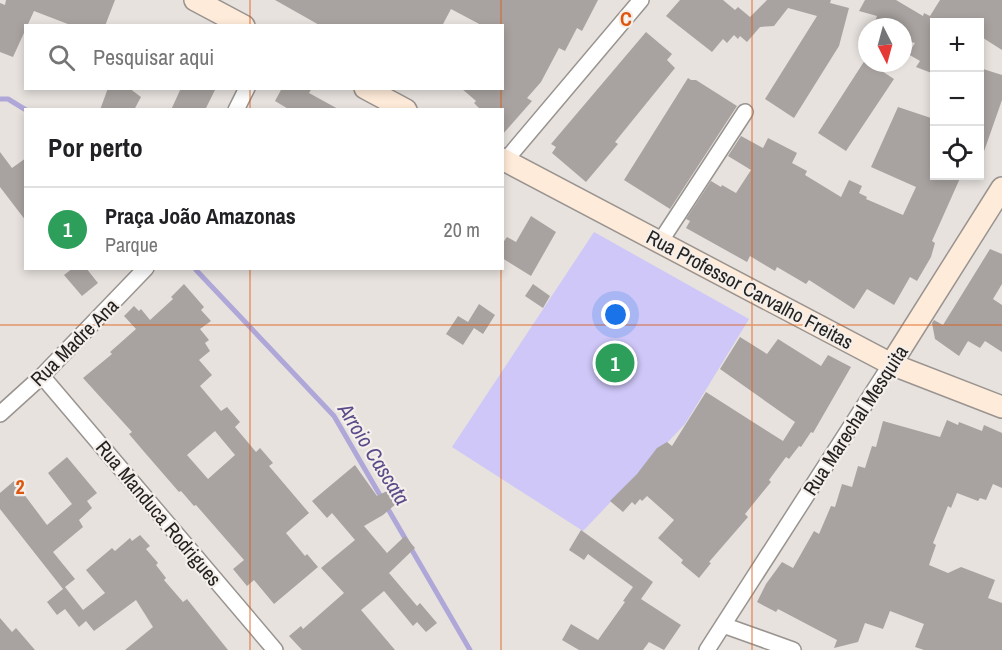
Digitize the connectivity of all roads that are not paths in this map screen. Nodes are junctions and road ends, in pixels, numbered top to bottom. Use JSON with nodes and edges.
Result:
{"nodes":[{"id":1,"x":195,"y":0,"type":"edge"},
{"id":2,"x":641,"y":0,"type":"edge"},
{"id":3,"x":240,"y":24,"type":"edge"},
{"id":4,"x":246,"y":90,"type":"edge"},
{"id":5,"x":369,"y":90,"type":"edge"},
{"id":6,"x":237,"y":108,"type":"edge"},
{"id":7,"x":402,"y":108,"type":"edge"},
{"id":8,"x":745,"y":112,"type":"dead end"},
{"id":9,"x":504,"y":160,"type":"edge"},
{"id":10,"x":1002,"y":189,"type":"edge"},
{"id":11,"x":660,"y":242,"type":"junction"},
{"id":12,"x":144,"y":270,"type":"edge"},
{"id":13,"x":891,"y":364,"type":"junction"},
{"id":14,"x":42,"y":376,"type":"junction"},
{"id":15,"x":1002,"y":407,"type":"edge"},
{"id":16,"x":0,"y":414,"type":"edge"},
{"id":17,"x":723,"y":625,"type":"junction"},
{"id":18,"x":275,"y":650,"type":"edge"},
{"id":19,"x":707,"y":650,"type":"edge"},
{"id":20,"x":792,"y":650,"type":"edge"}],
"edges":[{"from":1,"to":3,"type":"street"},
{"from":2,"to":9,"type":"street"},
{"from":4,"to":6,"type":"street"},
{"from":5,"to":7,"type":"street"},
{"from":8,"to":11,"type":"street"},
{"from":9,"to":11,"type":"street","name":"Rua Professor Carvalho Freitas"},
{"from":10,"to":13,"type":"street","name":"Rua Marechal Mesquita"},
{"from":11,"to":13,"type":"street","name":"Rua Professor Carvalho Freitas"},
{"from":12,"to":14,"type":"street","name":"Rua Madre Ana"},
{"from":13,"to":15,"type":"street","name":"Rua Professor Carvalho Freitas"},
{"from":13,"to":17,"type":"street","name":"Rua Marechal Mesquita"},
{"from":14,"to":16,"type":"street","name":"Rua Madre Ana"},
{"from":14,"to":18,"type":"street","name":"Rua Manduca Rodrigues"},
{"from":17,"to":19,"type":"street","name":"Rua Marechal Mesquita"},
{"from":17,"to":20,"type":"street"}]}
